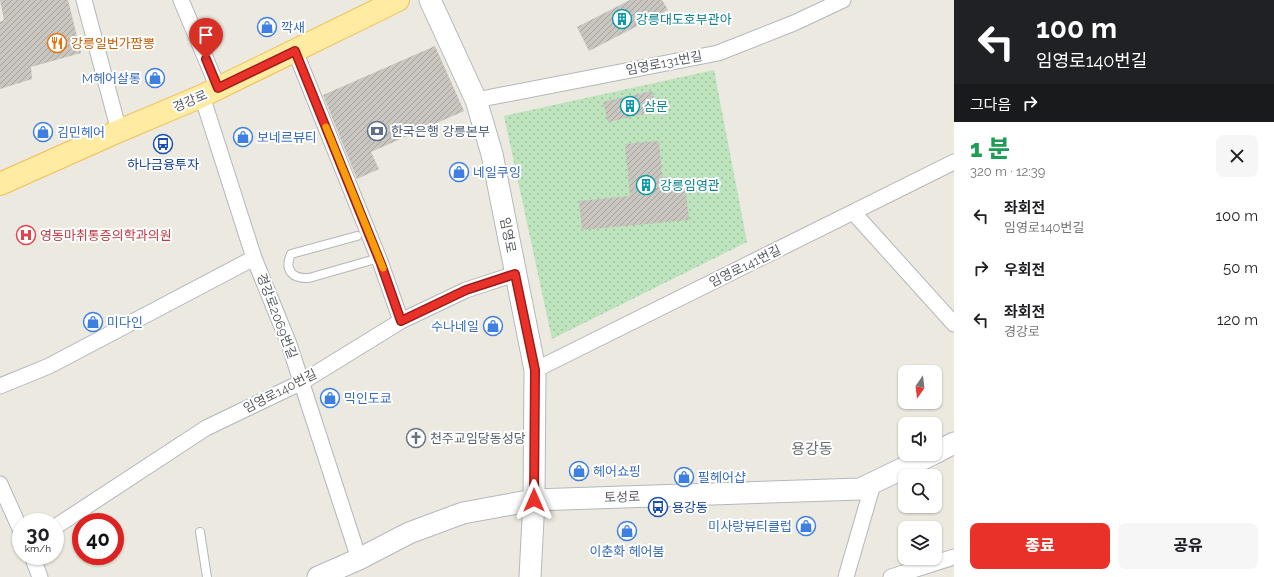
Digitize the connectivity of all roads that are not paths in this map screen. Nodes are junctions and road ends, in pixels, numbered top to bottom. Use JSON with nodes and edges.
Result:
{"nodes":[{"id":1,"x":84,"y":0,"type":"edge"},
{"id":2,"x":181,"y":0,"type":"edge"},
{"id":3,"x":398,"y":0,"type":"edge"},
{"id":4,"x":430,"y":0,"type":"edge"},
{"id":5,"x":843,"y":0,"type":"edge"},
{"id":6,"x":295,"y":51,"type":"junction"},
{"id":7,"x":210,"y":92,"type":"junction"},
{"id":8,"x":476,"y":100,"type":"junction"},
{"id":9,"x":119,"y":131,"type":"junction"},
{"id":10,"x":954,"y":162,"type":"edge"},
{"id":11,"x":0,"y":184,"type":"edge"},
{"id":12,"x":853,"y":212,"type":"junction"},
{"id":13,"x":357,"y":236,"type":"dead end"},
{"id":14,"x":254,"y":258,"type":"junction"},
{"id":15,"x":379,"y":258,"type":"junction"},
{"id":16,"x":515,"y":274,"type":"junction"},
{"id":17,"x":401,"y":321,"type":"junction"},
{"id":18,"x":954,"y":324,"type":"edge"},
{"id":19,"x":535,"y":370,"type":"junction"},
{"id":20,"x":302,"y":382,"type":"junction"},
{"id":21,"x":0,"y":386,"type":"edge"},
{"id":22,"x":954,"y":443,"type":"edge"},
{"id":23,"x":942,"y":449,"type":"edge"},
{"id":24,"x":918,"y":461,"type":"edge"},
{"id":25,"x":0,"y":484,"type":"edge"},
{"id":26,"x":873,"y":484,"type":"junction"},
{"id":27,"x":534,"y":500,"type":"junction"},
{"id":28,"x":13,"y":513,"type":"edge"},
{"id":29,"x":64,"y":521,"type":"edge"},
{"id":30,"x":200,"y":532,"type":"dead end"},
{"id":31,"x":954,"y":557,"type":"edge"},
{"id":32,"x":359,"y":559,"type":"junction"},
{"id":33,"x":35,"y":565,"type":"edge"},
{"id":34,"x":40,"y":577,"type":"edge"},
{"id":35,"x":207,"y":577,"type":"edge"},
{"id":36,"x":318,"y":577,"type":"edge"},
{"id":37,"x":530,"y":577,"type":"edge"},
{"id":38,"x":846,"y":577,"type":"edge"},
{"id":39,"x":891,"y":577,"type":"edge"}],
"edges":[{"from":1,"to":9,"type":"street"},
{"from":2,"to":7,"type":"street","name":"경강로2069번길"},
{"from":3,"to":6,"type":"main road","name":"경강로"},
{"from":4,"to":8,"type":"street","name":"임영로"},
{"from":5,"to":8,"type":"street","name":"임영로131번길"},
{"from":6,"to":7,"type":"main road","name":"경강로"},
{"from":6,"to":15,"type":"street"},
{"from":7,"to":9,"type":"main road","name":"경강로"},
{"from":7,"to":14,"type":"street","name":"경강로2069번길"},
{"from":8,"to":16,"type":"street","name":"임영로"},
{"from":9,"to":11,"type":"main road","name":"경강로"},
{"from":10,"to":12,"type":"street","name":"임영로141번길"},
{"from":12,"to":18,"type":"street"},
{"from":12,"to":19,"type":"street","name":"임영로141번길"},
{"from":13,"to":15,"type":"lane"},
{"from":14,"to":20,"type":"street","name":"경강로2069번길"},
{"from":14,"to":21,"type":"street"},
{"from":15,"to":17,"type":"street"},
{"from":16,"to":17,"type":"street","name":"임영로140번길"},
{"from":16,"to":19,"type":"street","name":"임영로"},
{"from":17,"to":20,"type":"street","name":"임영로140번길"},
{"from":19,"to":27,"type":"street","name":"임영로"},
{"from":20,"to":29,"type":"street","name":"임영로140번길"},
{"from":20,"to":32,"type":"street","name":"경강로2069번길"},
{"from":22,"to":23,"type":"street","name":"토성로"},
{"from":24,"to":26,"type":"street","name":"토성로"},
{"from":25,"to":28,"type":"street"},
{"from":26,"to":27,"type":"street","name":"토성로"},
{"from":26,"to":38,"type":"street"},
{"from":27,"to":32,"type":"street","name":"토성로"},
{"from":27,"to":37,"type":"street","name":"임영로"},
{"from":30,"to":35,"type":"lane"},
{"from":31,"to":39,"type":"street"},
{"from":32,"to":36,"type":"street","name":"토성로"},
{"from":33,"to":34,"type":"street"}]}
